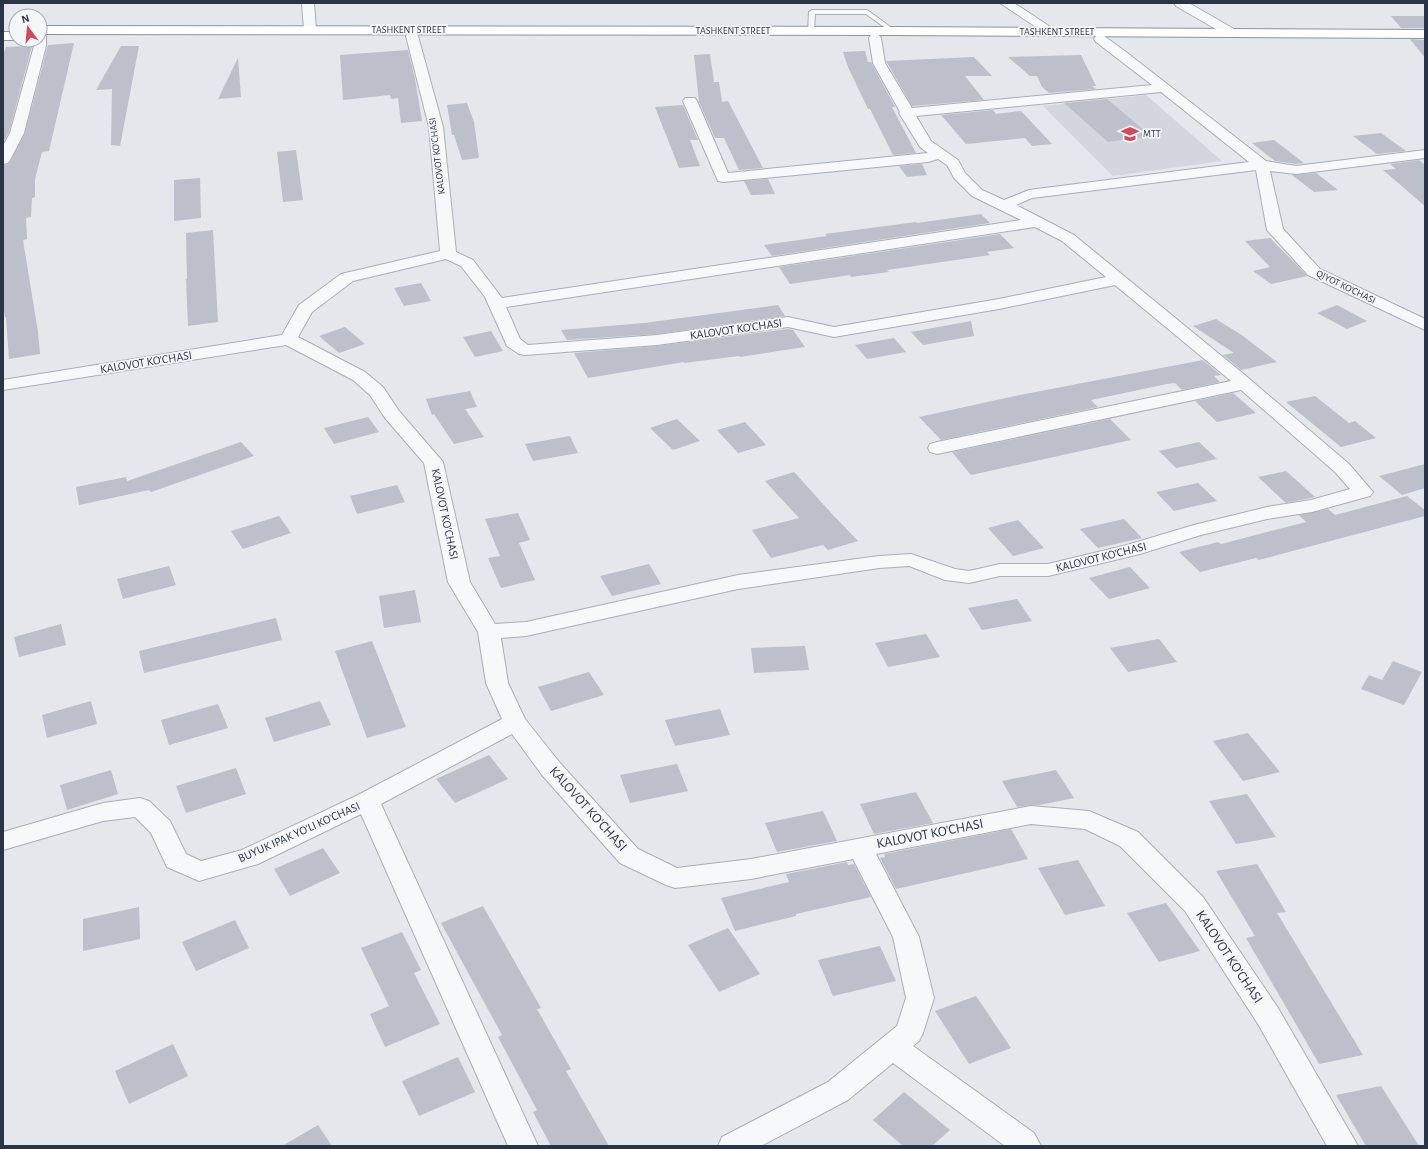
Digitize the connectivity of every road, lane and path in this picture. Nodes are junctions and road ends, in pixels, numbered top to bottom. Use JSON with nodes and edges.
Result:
{"nodes":[{"id":1,"x":308,"y":3,"type":"edge"},
{"id":2,"x":1006,"y":3,"type":"edge"},
{"id":3,"x":1180,"y":3,"type":"edge"},
{"id":4,"x":48,"y":30,"type":"edge"},
{"id":5,"x":310,"y":30,"type":"junction"},
{"id":6,"x":893,"y":31,"type":"junction"},
{"id":7,"x":811,"y":32,"type":"junction"},
{"id":8,"x":1052,"y":32,"type":"junction"},
{"id":9,"x":1230,"y":32,"type":"junction"},
{"id":10,"x":1425,"y":34,"type":"edge"},
{"id":11,"x":48,"y":36,"type":"edge"},
{"id":12,"x":412,"y":36,"type":"junction"},
{"id":13,"x":875,"y":38,"type":"junction"},
{"id":14,"x":1100,"y":39,"type":"junction"},
{"id":15,"x":1425,"y":41,"type":"edge"},
{"id":16,"x":39,"y":48,"type":"edge"},
{"id":17,"x":1162,"y":88,"type":"junction"},
{"id":18,"x":690,"y":102,"type":"dead end"},
{"id":19,"x":906,"y":113,"type":"junction"},
{"id":20,"x":940,"y":153,"type":"junction"},
{"id":21,"x":1425,"y":154,"type":"edge"},
{"id":22,"x":3,"y":160,"type":"edge"},
{"id":23,"x":1262,"y":165,"type":"junction"},
{"id":24,"x":1004,"y":205,"type":"junction"},
{"id":25,"x":1038,"y":222,"type":"junction"},
{"id":26,"x":448,"y":254,"type":"junction"},
{"id":27,"x":1118,"y":280,"type":"junction"},
{"id":28,"x":496,"y":304,"type":"junction"},
{"id":29,"x":1425,"y":325,"type":"edge"},
{"id":30,"x":288,"y":339,"type":"junction"},
{"id":31,"x":1244,"y":384,"type":"junction"},
{"id":32,"x":3,"y":385,"type":"edge"},
{"id":33,"x":938,"y":448,"type":"dead end"},
{"id":34,"x":489,"y":632,"type":"junction"},
{"id":35,"x":515,"y":722,"type":"junction"},
{"id":36,"x":367,"y":801,"type":"junction"},
{"id":37,"x":3,"y":841,"type":"edge"},
{"id":38,"x":860,"y":847,"type":"junction"},
{"id":39,"x":892,"y":1047,"type":"junction"},
{"id":40,"x":523,"y":1146,"type":"edge"},
{"id":41,"x":733,"y":1146,"type":"edge"},
{"id":42,"x":1026,"y":1146,"type":"edge"},
{"id":43,"x":1343,"y":1146,"type":"edge"}],
"edges":[{"from":1,"to":5,"type":"street"},
{"from":2,"to":8,"type":"street"},
{"from":3,"to":9,"type":"street"},
{"from":4,"to":5,"type":"highway","name":"TASHKENT STREET"},
{"from":5,"to":7,"type":"highway","name":"TASHKENT STREET"},
{"from":6,"to":7,"type":"highway","name":"TASHKENT STREET"},
{"from":6,"to":7,"type":"lane"},
{"from":6,"to":8,"type":"highway","name":"TASHKENT STREET"},
{"from":8,"to":9,"type":"highway","name":"TASHKENT STREET"},
{"from":9,"to":10,"type":"highway","name":"TASHKENT STREET"},
{"from":11,"to":12,"type":"highway","name":"TASHKENT STREET"},
{"from":12,"to":13,"type":"highway","name":"TASHKENT STREET"},
{"from":12,"to":26,"type":"street","name":"KALOVOT KO'CHASI"},
{"from":13,"to":14,"type":"highway","name":"TASHKENT STREET"},
{"from":13,"to":19,"type":"street","name":"KALOVOT KO'CHASI"},
{"from":14,"to":15,"type":"highway","name":"TASHKENT STREET"},
{"from":14,"to":17,"type":"street"},
{"from":16,"to":22,"type":"street"},
{"from":17,"to":19,"type":"street"},
{"from":17,"to":23,"type":"street"},
{"from":18,"to":20,"type":"street"},
{"from":19,"to":20,"type":"street","name":"KALOVOT KO'CHASI"},
{"from":20,"to":24,"type":"street","name":"KALOVOT KO'CHASI"},
{"from":21,"to":23,"type":"street"},
{"from":23,"to":24,"type":"street"},
{"from":23,"to":29,"type":"street","name":"QIYOT KO'CHASI"},
{"from":24,"to":25,"type":"street","name":"KALOVOT KO'CHASI"},
{"from":25,"to":27,"type":"street","name":"KALOVOT KO'CHASI"},
{"from":25,"to":28,"type":"street"},
{"from":26,"to":28,"type":"street","name":"KALOVOT KO'CHASI"},
{"from":26,"to":30,"type":"street"},
{"from":27,"to":28,"type":"street","name":"KALOVOT KO'CHASI"},
{"from":27,"to":31,"type":"street","name":"KALOVOT KO'CHASI"},
{"from":30,"to":32,"type":"street","name":"KALOVOT KO'CHASI"},
{"from":30,"to":34,"type":"street","name":"KALOVOT KO'CHASI"},
{"from":31,"to":33,"type":"street"},
{"from":31,"to":34,"type":"street","name":"KALOVOT KO'CHASI"},
{"from":34,"to":35,"type":"street","name":"KALOVOT KO'CHASI"},
{"from":35,"to":36,"type":"street","name":"BUYUK IPAK YO'LI KO'CHASI"},
{"from":35,"to":38,"type":"street","name":"KALOVOT KO'CHASI"},
{"from":36,"to":37,"type":"street","name":"BUYUK IPAK YO'LI KO'CHASI"},
{"from":36,"to":40,"type":"street"},
{"from":38,"to":39,"type":"street"},
{"from":38,"to":43,"type":"street","name":"KALOVOT KO'CHASI"},
{"from":39,"to":41,"type":"street"},
{"from":39,"to":42,"type":"street"}]}
